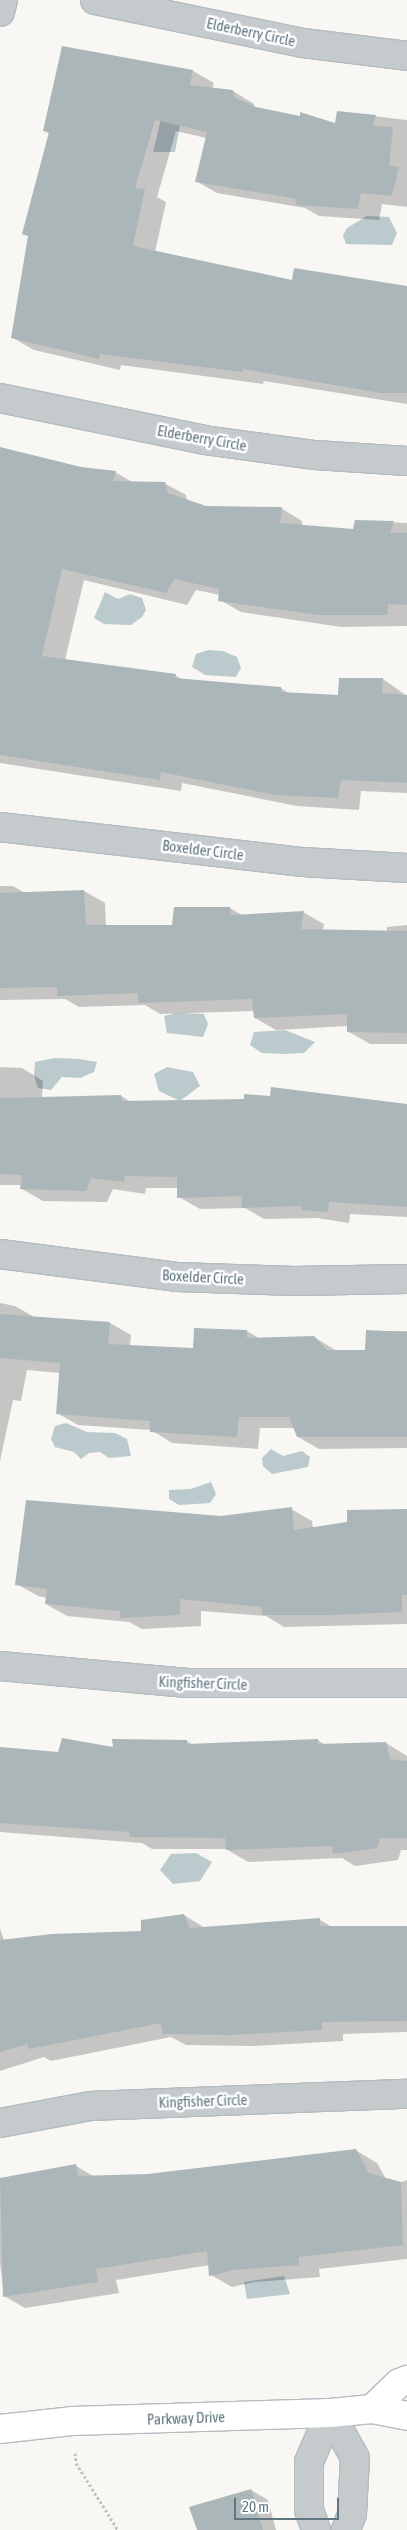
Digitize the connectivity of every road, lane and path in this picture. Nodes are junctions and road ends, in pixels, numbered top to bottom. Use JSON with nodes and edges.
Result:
{"nodes":[{"id":1,"x":2,"y":0,"type":"edge"},
{"id":2,"x":96,"y":0,"type":"edge"},
{"id":3,"x":0,"y":12,"type":"edge"},
{"id":4,"x":407,"y":56,"type":"edge"},
{"id":5,"x":0,"y":398,"type":"edge"},
{"id":6,"x":407,"y":461,"type":"edge"},
{"id":7,"x":0,"y":827,"type":"edge"},
{"id":8,"x":407,"y":868,"type":"edge"},
{"id":9,"x":0,"y":1254,"type":"edge"},
{"id":10,"x":407,"y":1279,"type":"edge"},
{"id":11,"x":0,"y":1666,"type":"edge"},
{"id":12,"x":407,"y":1682,"type":"edge"},
{"id":13,"x":407,"y":2094,"type":"edge"},
{"id":14,"x":0,"y":2123,"type":"edge"},
{"id":15,"x":407,"y":2380,"type":"edge"},
{"id":16,"x":372,"y":2409,"type":"junction"},
{"id":17,"x":330,"y":2413,"type":"junction"},
{"id":18,"x":407,"y":2416,"type":"edge"},
{"id":19,"x":0,"y":2429,"type":"edge"},
{"id":20,"x":75,"y":2448,"type":"dead end"},
{"id":21,"x":118,"y":2530,"type":"edge"},
{"id":22,"x":316,"y":2530,"type":"edge"},
{"id":23,"x":346,"y":2530,"type":"edge"}],
"edges":[{"from":1,"to":3,"type":"street"},
{"from":2,"to":4,"type":"street","name":"Elderberry Circle"},
{"from":5,"to":6,"type":"street","name":"Elderberry Circle"},
{"from":7,"to":8,"type":"street","name":"Boxelder Circle"},
{"from":9,"to":10,"type":"street","name":"Boxelder Circle"},
{"from":11,"to":12,"type":"street","name":"Kingfisher Circle"},
{"from":13,"to":14,"type":"street","name":"Kingfisher Circle"},
{"from":15,"to":16,"type":"street"},
{"from":16,"to":17,"type":"street","name":"Parkway Drive"},
{"from":16,"to":18,"type":"street","name":"Parkway Drive"},
{"from":17,"to":19,"type":"street","name":"Parkway Drive"},
{"from":17,"to":22,"type":"street"},
{"from":17,"to":23,"type":"street"},
{"from":20,"to":21,"type":"path"}]}
